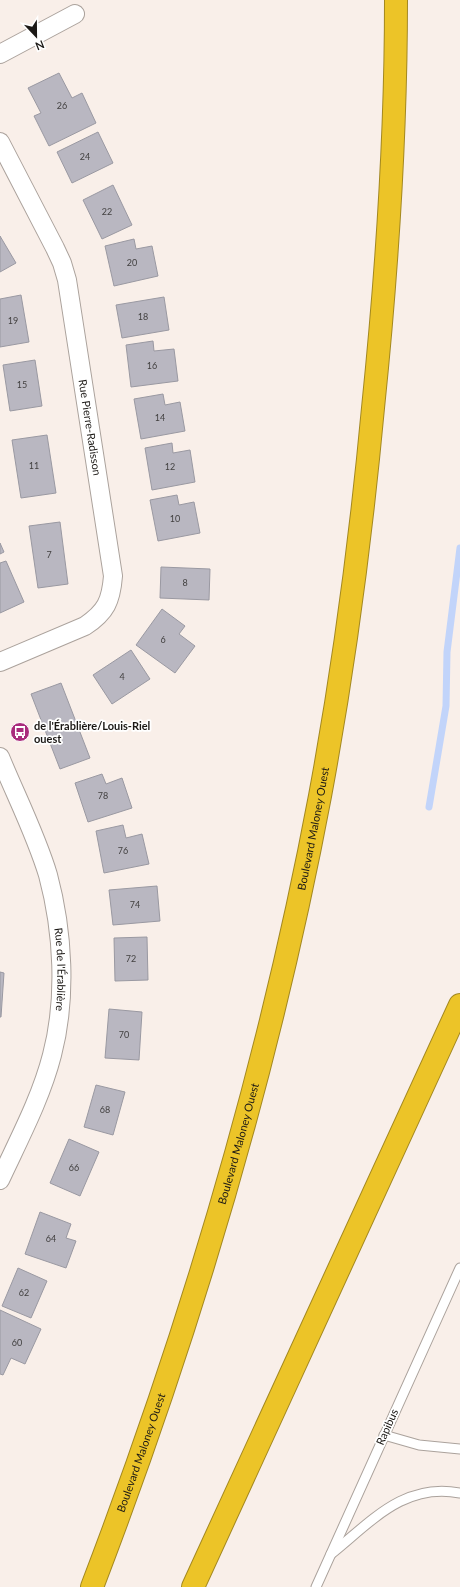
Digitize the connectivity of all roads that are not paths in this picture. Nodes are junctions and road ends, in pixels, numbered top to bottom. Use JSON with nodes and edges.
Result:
{"nodes":[{"id":1,"x":396,"y":0,"type":"edge"},
{"id":2,"x":75,"y":14,"type":"dead end"},
{"id":3,"x":0,"y":54,"type":"edge"},
{"id":4,"x":0,"y":142,"type":"edge"},
{"id":5,"x":0,"y":662,"type":"edge"},
{"id":6,"x":0,"y":757,"type":"edge"},
{"id":7,"x":460,"y":1006,"type":"edge"},
{"id":8,"x":0,"y":1180,"type":"edge"},
{"id":9,"x":460,"y":1268,"type":"edge"},
{"id":10,"x":384,"y":1435,"type":"junction"},
{"id":11,"x":460,"y":1449,"type":"edge"},
{"id":12,"x":460,"y":1493,"type":"edge"},
{"id":13,"x":330,"y":1555,"type":"junction"},
{"id":14,"x":92,"y":1587,"type":"edge"},
{"id":15,"x":193,"y":1587,"type":"edge"},
{"id":16,"x":316,"y":1587,"type":"edge"}],
"edges":[{"from":1,"to":14,"type":"highway","name":"Boulevard Maloney Ouest"},
{"from":2,"to":3,"type":"street"},
{"from":4,"to":5,"type":"street","name":"Rue Pierre-Radisson"},
{"from":6,"to":8,"type":"street","name":"Rue de l'Érablière"},
{"from":7,"to":15,"type":"highway"},
{"from":9,"to":10,"type":"lane","name":"Rapibus"},
{"from":10,"to":11,"type":"lane"},
{"from":10,"to":13,"type":"lane","name":"Rapibus"},
{"from":12,"to":13,"type":"lane"},
{"from":13,"to":16,"type":"lane","name":"Rapibus"}]}
